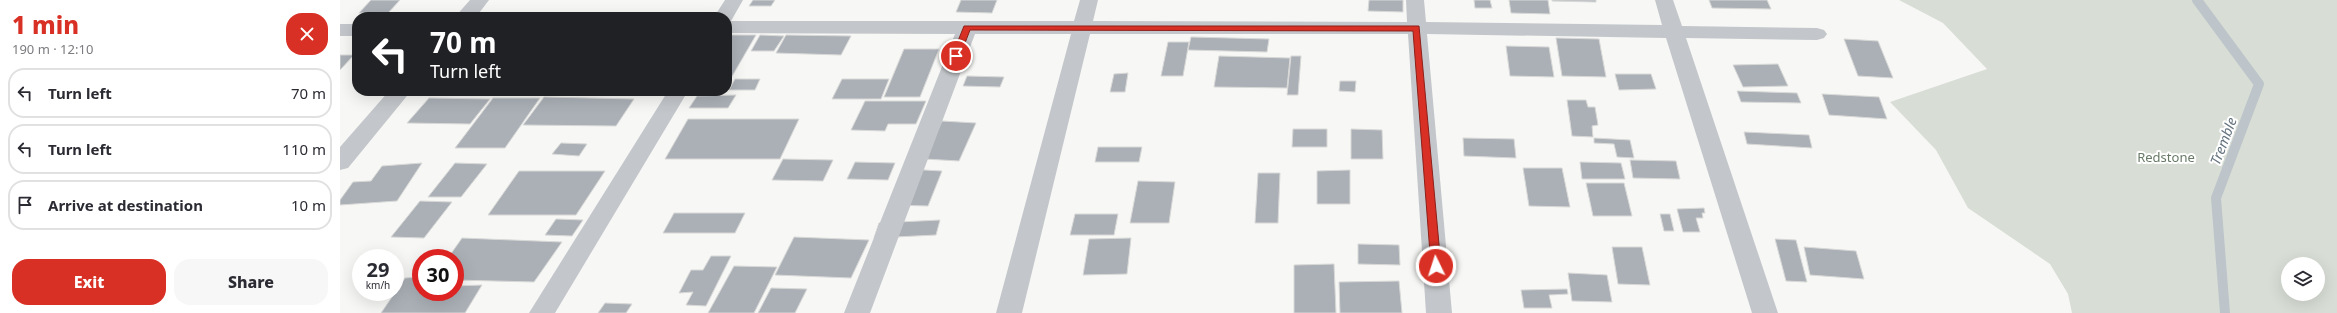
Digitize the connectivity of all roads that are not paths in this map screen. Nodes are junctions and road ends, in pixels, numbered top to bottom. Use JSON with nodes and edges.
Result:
{"nodes":[{"id":1,"x":480,"y":0,"type":"edge"},
{"id":2,"x":734,"y":0,"type":"edge"},
{"id":3,"x":1090,"y":0,"type":"edge"},
{"id":4,"x":1415,"y":0,"type":"edge"},
{"id":5,"x":1664,"y":0,"type":"edge"},
{"id":6,"x":469,"y":12,"type":"edge"},
{"id":7,"x":727,"y":12,"type":"edge"},
{"id":8,"x":732,"y":27,"type":"edge"},
{"id":9,"x":967,"y":28,"type":"junction"},
{"id":10,"x":1083,"y":28,"type":"junction"},
{"id":11,"x":1417,"y":28,"type":"junction"},
{"id":12,"x":340,"y":30,"type":"edge"},
{"id":13,"x":352,"y":30,"type":"edge"},
{"id":14,"x":1675,"y":32,"type":"junction"},
{"id":15,"x":1817,"y":34,"type":"dead end"},
{"id":16,"x":397,"y":96,"type":"edge"},
{"id":17,"x":675,"y":96,"type":"edge"},
{"id":18,"x":340,"y":162,"type":"edge"},
{"id":19,"x":542,"y":313,"type":"edge"},
{"id":20,"x":857,"y":313,"type":"edge"},
{"id":21,"x":1009,"y":313,"type":"edge"},
{"id":22,"x":1440,"y":313,"type":"edge"},
{"id":23,"x":1765,"y":313,"type":"edge"}],
"edges":[{"from":1,"to":6,"type":"street"},
{"from":2,"to":7,"type":"street"},
{"from":3,"to":10,"type":"street"},
{"from":4,"to":11,"type":"street"},
{"from":5,"to":14,"type":"street"},
{"from":8,"to":9,"type":"street"},
{"from":9,"to":10,"type":"street"},
{"from":9,"to":20,"type":"street"},
{"from":10,"to":11,"type":"street"},
{"from":10,"to":21,"type":"street"},
{"from":11,"to":14,"type":"street"},
{"from":11,"to":22,"type":"street"},
{"from":12,"to":13,"type":"street"},
{"from":14,"to":15,"type":"street"},
{"from":14,"to":23,"type":"street"},
{"from":16,"to":18,"type":"street"},
{"from":17,"to":19,"type":"street"}]}
